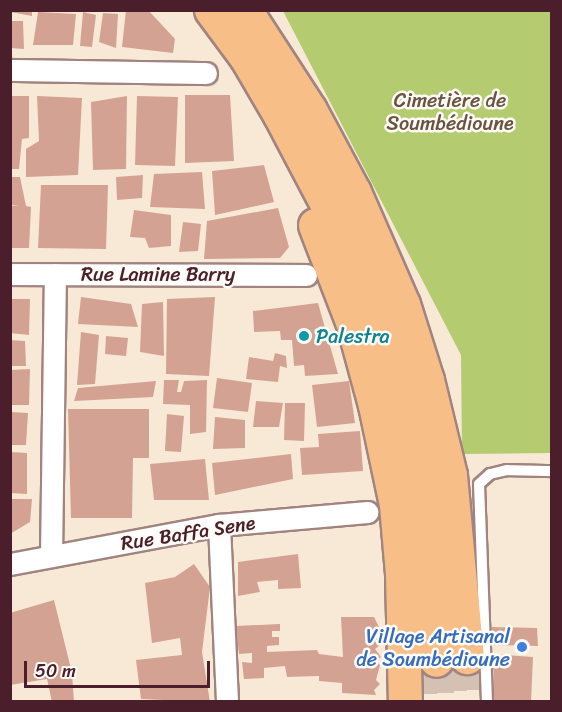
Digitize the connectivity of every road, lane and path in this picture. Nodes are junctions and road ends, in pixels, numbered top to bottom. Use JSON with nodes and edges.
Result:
{"nodes":[{"id":1,"x":212,"y":10,"type":"edge"},
{"id":2,"x":245,"y":10,"type":"edge"},
{"id":3,"x":246,"y":57,"type":"junction"},
{"id":4,"x":10,"y":70,"type":"edge"},
{"id":5,"x":206,"y":73,"type":"dead end"},
{"id":6,"x":10,"y":274,"type":"edge"},
{"id":7,"x":55,"y":274,"type":"junction"},
{"id":8,"x":306,"y":275,"type":"dead end"},
{"id":9,"x":552,"y":471,"type":"edge"},
{"id":10,"x":367,"y":512,"type":"dead end"},
{"id":11,"x":219,"y":525,"type":"junction"},
{"id":12,"x":51,"y":556,"type":"junction"},
{"id":13,"x":10,"y":564,"type":"edge"},
{"id":14,"x":227,"y":702,"type":"edge"},
{"id":15,"x":405,"y":702,"type":"edge"},
{"id":16,"x":487,"y":702,"type":"edge"}],
"edges":[{"from":1,"to":3,"type":"highway"},
{"from":2,"to":3,"type":"highway"},
{"from":3,"to":15,"type":"highway"},
{"from":4,"to":5,"type":"street"},
{"from":6,"to":7,"type":"street","name":"Rue Lamine Barry"},
{"from":7,"to":8,"type":"street","name":"Rue Lamine Barry"},
{"from":7,"to":12,"type":"street"},
{"from":9,"to":16,"type":"lane"},
{"from":10,"to":11,"type":"street","name":"Rue Baffa Sene"},
{"from":11,"to":12,"type":"street","name":"Rue Baffa Sene"},
{"from":11,"to":14,"type":"street"},
{"from":12,"to":13,"type":"street","name":"Rue Baffa Sene"}]}
